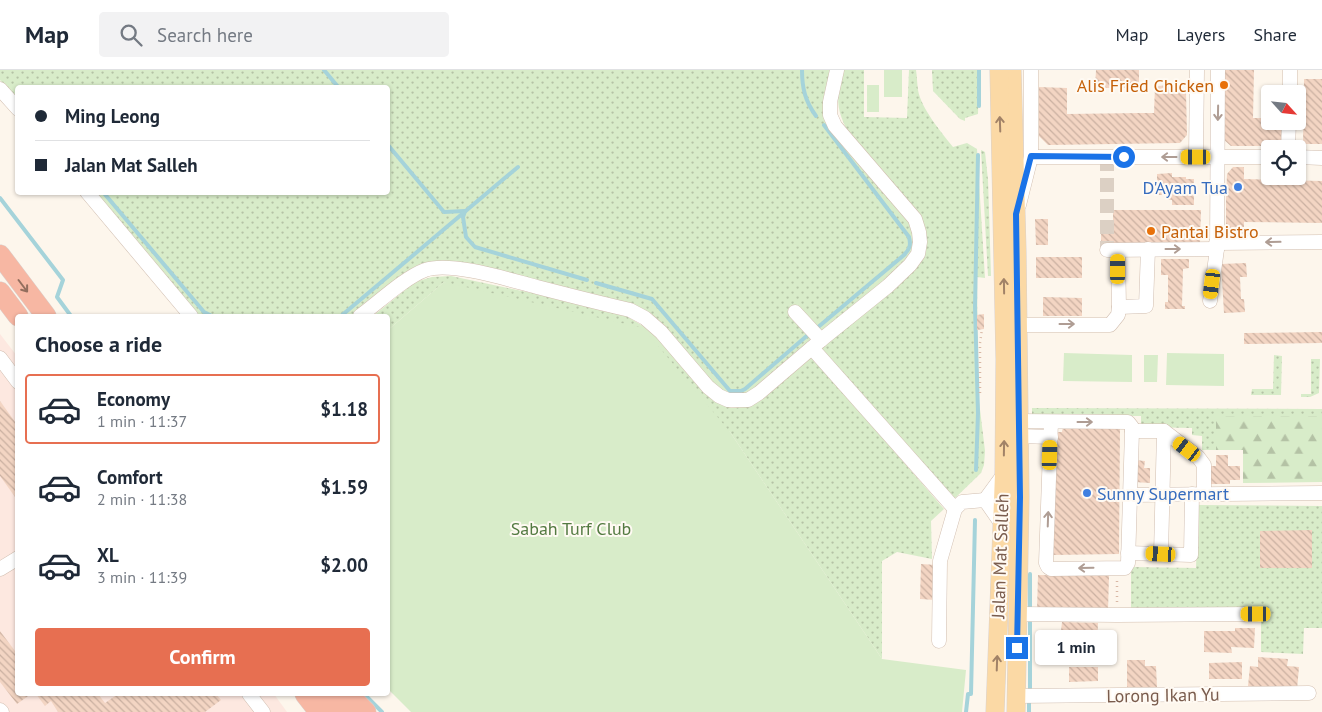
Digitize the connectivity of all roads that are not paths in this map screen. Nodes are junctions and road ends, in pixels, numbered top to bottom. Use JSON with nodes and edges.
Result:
{"nodes":[{"id":1,"x":838,"y":70,"type":"edge"},
{"id":2,"x":999,"y":70,"type":"edge"},
{"id":3,"x":1012,"y":70,"type":"edge"},
{"id":4,"x":1031,"y":70,"type":"edge"},
{"id":5,"x":1197,"y":70,"type":"edge"},
{"id":6,"x":1218,"y":70,"type":"edge"},
{"id":7,"x":1290,"y":70,"type":"edge"},
{"id":8,"x":1290,"y":85,"type":"edge"},
{"id":9,"x":0,"y":89,"type":"edge"},
{"id":10,"x":15,"y":106,"type":"edge"},
{"id":11,"x":1031,"y":156,"type":"junction"},
{"id":12,"x":1196,"y":157,"type":"junction"},
{"id":13,"x":1217,"y":157,"type":"junction"},
{"id":14,"x":1261,"y":157,"type":"edge"},
{"id":15,"x":1306,"y":157,"type":"edge"},
{"id":16,"x":1322,"y":158,"type":"edge"},
{"id":17,"x":90,"y":195,"type":"edge"},
{"id":18,"x":1016,"y":214,"type":"junction"},
{"id":19,"x":1322,"y":242,"type":"edge"},
{"id":20,"x":1216,"y":246,"type":"junction"},
{"id":21,"x":1148,"y":249,"type":"junction"},
{"id":22,"x":0,"y":255,"type":"edge"},
{"id":23,"x":0,"y":292,"type":"edge"},
{"id":24,"x":1210,"y":301,"type":"dead end"},
{"id":25,"x":1118,"y":307,"type":"junction"},
{"id":26,"x":795,"y":312,"type":"dead end"},
{"id":27,"x":16,"y":314,"type":"edge"},
{"id":28,"x":44,"y":314,"type":"edge"},
{"id":29,"x":189,"y":314,"type":"edge"},
{"id":30,"x":363,"y":314,"type":"edge"},
{"id":31,"x":1019,"y":325,"type":"junction"},
{"id":32,"x":816,"y":344,"type":"junction"},
{"id":33,"x":0,"y":358,"type":"edge"},
{"id":34,"x":15,"y":378,"type":"edge"},
{"id":35,"x":1051,"y":422,"type":"junction"},
{"id":36,"x":1019,"y":429,"type":"junction"},
{"id":37,"x":1132,"y":431,"type":"junction"},
{"id":38,"x":1164,"y":432,"type":"junction"},
{"id":39,"x":1051,"y":437,"type":"junction"},
{"id":40,"x":1004,"y":474,"type":"junction"},
{"id":41,"x":1322,"y":493,"type":"edge"},
{"id":42,"x":1163,"y":494,"type":"junction"},
{"id":43,"x":1198,"y":494,"type":"junction"},
{"id":44,"x":1130,"y":495,"type":"junction"},
{"id":45,"x":985,"y":500,"type":"junction"},
{"id":46,"x":955,"y":509,"type":"junction"},
{"id":47,"x":1001,"y":523,"type":"junction"},
{"id":48,"x":1128,"y":552,"type":"junction"},
{"id":49,"x":1161,"y":554,"type":"junction"},
{"id":50,"x":15,"y":560,"type":"edge"},
{"id":51,"x":0,"y":569,"type":"edge"},
{"id":52,"x":1256,"y":614,"type":"dead end"},
{"id":53,"x":1018,"y":615,"type":"junction"},
{"id":54,"x":939,"y":641,"type":"dead end"},
{"id":55,"x":1309,"y":693,"type":"dead end"},
{"id":56,"x":251,"y":696,"type":"edge"},
{"id":57,"x":259,"y":696,"type":"edge"},
{"id":58,"x":301,"y":696,"type":"edge"},
{"id":59,"x":307,"y":696,"type":"edge"},
{"id":60,"x":328,"y":696,"type":"edge"},
{"id":61,"x":350,"y":696,"type":"edge"},
{"id":62,"x":1016,"y":704,"type":"edge"},
{"id":63,"x":263,"y":712,"type":"edge"},
{"id":64,"x":271,"y":712,"type":"edge"},
{"id":65,"x":310,"y":712,"type":"edge"},
{"id":66,"x":319,"y":712,"type":"edge"},
{"id":67,"x":342,"y":712,"type":"edge"},
{"id":68,"x":366,"y":712,"type":"edge"},
{"id":69,"x":994,"y":712,"type":"edge"}],
"edges":[{"from":1,"to":32,"type":"street"},
{"from":40,"to":2,"type":"main road","name":"Jalan Mat Salleh","one_way":true},
{"from":3,"to":18,"type":"main road","name":"Jalan Mat Salleh"},
{"from":4,"to":11,"type":"street"},
{"from":5,"to":12,"type":"street"},
{"from":6,"to":13,"type":"street","one_way":true},
{"from":7,"to":8,"type":"street"},
{"from":9,"to":10,"type":"street"},
{"from":12,"to":11,"type":"street","one_way":true},
{"from":11,"to":18,"type":"street"},
{"from":12,"to":13,"type":"street"},
{"from":13,"to":14,"type":"street"},
{"from":13,"to":20,"type":"street"},
{"from":15,"to":16,"type":"street"},
{"from":17,"to":29,"type":"street"},
{"from":18,"to":31,"type":"main road","name":"Jalan Mat Salleh"},
{"from":19,"to":20,"type":"street","one_way":true},
{"from":21,"to":20,"type":"street","one_way":true},
{"from":20,"to":24,"type":"street"},
{"from":21,"to":25,"type":"street"},
{"from":21,"to":25,"type":"street"},
{"from":22,"to":28,"type":"highway","one_way":true},
{"from":23,"to":27,"type":"highway"},
{"from":31,"to":25,"type":"street","one_way":true},
{"from":26,"to":32,"type":"street"},
{"from":30,"to":32,"type":"street"},
{"from":31,"to":36,"type":"main road","name":"Jalan Mat Salleh"},
{"from":32,"to":46,"type":"street"},
{"from":33,"to":34,"type":"street"},
{"from":35,"to":36,"type":"street"},
{"from":35,"to":37,"type":"street","one_way":true},
{"from":35,"to":39,"type":"street"},
{"from":36,"to":39,"type":"street"},
{"from":36,"to":53,"type":"main road","name":"Jalan Mat Salleh"},
{"from":37,"to":38,"type":"street"},
{"from":37,"to":44,"type":"street"},
{"from":38,"to":42,"type":"street"},
{"from":38,"to":43,"type":"street"},
{"from":48,"to":39,"type":"street","one_way":true},
{"from":40,"to":45,"type":"street"},
{"from":40,"to":47,"type":"main road","name":"Jalan Mat Salleh"},
{"from":41,"to":43,"type":"street"},
{"from":42,"to":43,"type":"street"},
{"from":42,"to":44,"type":"street"},
{"from":42,"to":49,"type":"street"},
{"from":43,"to":49,"type":"street"},
{"from":44,"to":48,"type":"street"},
{"from":45,"to":46,"type":"street"},
{"from":45,"to":47,"type":"street"},
{"from":46,"to":54,"type":"street"},
{"from":69,"to":47,"type":"main road","name":"Jalan Mat Salleh","one_way":true},
{"from":48,"to":49,"type":"street"},
{"from":50,"to":51,"type":"street"},
{"from":52,"to":53,"type":"street"},
{"from":53,"to":62,"type":"main road","name":"Jalan Mat Salleh"},
{"from":55,"to":62,"type":"street","name":"Lorong Ikan Yu"},
{"from":56,"to":63,"type":"street"},
{"from":57,"to":64,"type":"street"},
{"from":58,"to":65,"type":"highway"},
{"from":59,"to":66,"type":"highway"},
{"from":60,"to":67,"type":"highway"},
{"from":61,"to":68,"type":"highway"}]}
